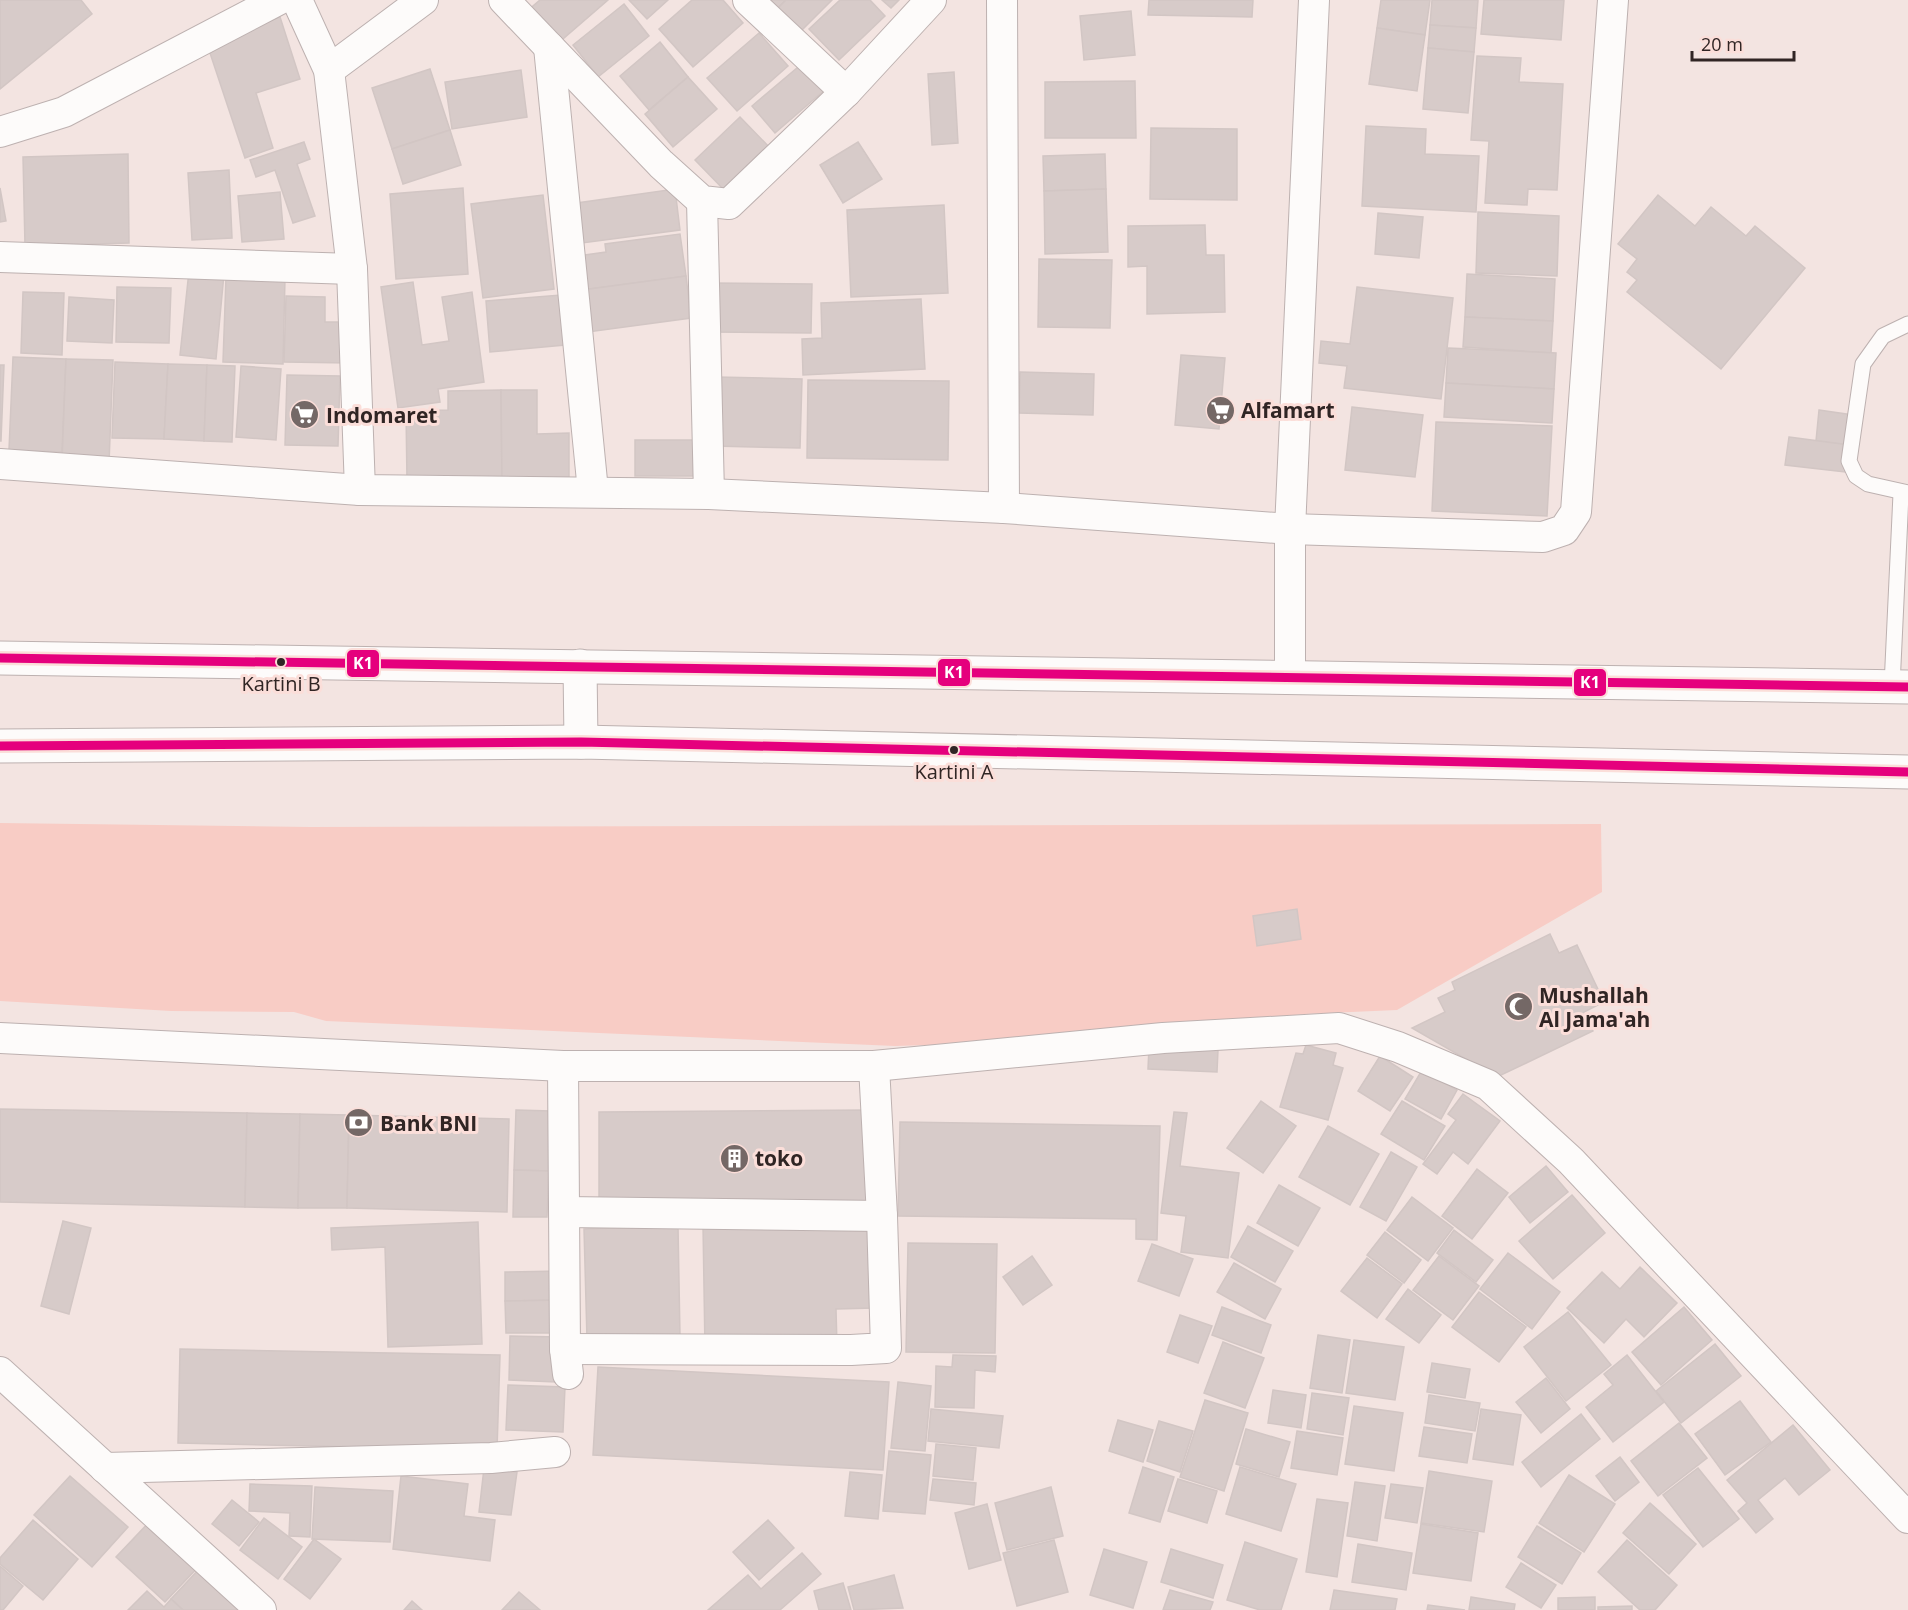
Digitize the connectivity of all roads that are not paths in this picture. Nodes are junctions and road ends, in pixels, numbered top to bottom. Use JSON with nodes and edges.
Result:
{"nodes":[{"id":1,"x":279,"y":0,"type":"edge"},
{"id":2,"x":297,"y":0,"type":"edge"},
{"id":3,"x":423,"y":0,"type":"edge"},
{"id":4,"x":504,"y":0,"type":"edge"},
{"id":5,"x":748,"y":0,"type":"edge"},
{"id":6,"x":930,"y":0,"type":"edge"},
{"id":7,"x":1002,"y":0,"type":"edge"},
{"id":8,"x":1314,"y":0,"type":"edge"},
{"id":9,"x":1613,"y":0,"type":"edge"},
{"id":10,"x":549,"y":47,"type":"junction"},
{"id":11,"x":329,"y":70,"type":"junction"},
{"id":12,"x":846,"y":92,"type":"junction"},
{"id":13,"x":0,"y":132,"type":"edge"},
{"id":14,"x":702,"y":201,"type":"junction"},
{"id":15,"x":0,"y":257,"type":"edge"},
{"id":16,"x":352,"y":269,"type":"junction"},
{"id":17,"x":1908,"y":324,"type":"edge"},
{"id":18,"x":0,"y":464,"type":"edge"},
{"id":19,"x":360,"y":490,"type":"junction"},
{"id":20,"x":593,"y":491,"type":"junction"},
{"id":21,"x":1905,"y":493,"type":"edge"},
{"id":22,"x":709,"y":494,"type":"junction"},
{"id":23,"x":1004,"y":508,"type":"junction"},
{"id":24,"x":1290,"y":530,"type":"junction"},
{"id":25,"x":0,"y":658,"type":"edge"},
{"id":26,"x":580,"y":666,"type":"junction"},
{"id":27,"x":1290,"y":678,"type":"junction"},
{"id":28,"x":1900,"y":687,"type":"edge"},
{"id":29,"x":581,"y":742,"type":"junction"},
{"id":30,"x":0,"y":746,"type":"edge"},
{"id":31,"x":1908,"y":772,"type":"edge"},
{"id":32,"x":0,"y":1038,"type":"edge"},
{"id":33,"x":563,"y":1066,"type":"junction"},
{"id":34,"x":874,"y":1066,"type":"junction"},
{"id":35,"x":565,"y":1212,"type":"junction"},
{"id":36,"x":882,"y":1216,"type":"junction"},
{"id":37,"x":0,"y":1372,"type":"edge"},
{"id":38,"x":555,"y":1452,"type":"dead end"},
{"id":39,"x":105,"y":1468,"type":"junction"},
{"id":40,"x":1908,"y":1518,"type":"edge"},
{"id":41,"x":261,"y":1610,"type":"edge"}],
"edges":[{"from":1,"to":13,"type":"street"},
{"from":2,"to":11,"type":"street"},
{"from":3,"to":11,"type":"street"},
{"from":4,"to":10,"type":"street"},
{"from":5,"to":12,"type":"street"},
{"from":6,"to":12,"type":"street"},
{"from":7,"to":23,"type":"street"},
{"from":8,"to":24,"type":"street"},
{"from":9,"to":24,"type":"street"},
{"from":10,"to":14,"type":"street"},
{"from":10,"to":20,"type":"street"},
{"from":11,"to":16,"type":"street"},
{"from":12,"to":14,"type":"street"},
{"from":14,"to":22,"type":"street"},
{"from":15,"to":16,"type":"street"},
{"from":16,"to":19,"type":"street"},
{"from":17,"to":21,"type":"lane"},
{"from":18,"to":19,"type":"street"},
{"from":19,"to":20,"type":"street"},
{"from":20,"to":22,"type":"street"},
{"from":21,"to":28,"type":"lane"},
{"from":22,"to":23,"type":"street"},
{"from":23,"to":24,"type":"street"},
{"from":24,"to":27,"type":"street"},
{"from":25,"to":26,"type":"highway"},
{"from":26,"to":27,"type":"highway"},
{"from":26,"to":29,"type":"highway"},
{"from":27,"to":28,"type":"highway"},
{"from":29,"to":30,"type":"highway"},
{"from":29,"to":31,"type":"highway"},
{"from":32,"to":33,"type":"street"},
{"from":33,"to":34,"type":"street"},
{"from":33,"to":35,"type":"street"},
{"from":34,"to":36,"type":"street"},
{"from":34,"to":40,"type":"street"},
{"from":35,"to":36,"type":"street"},
{"from":35,"to":36,"type":"street"},
{"from":37,"to":39,"type":"street"},
{"from":38,"to":39,"type":"street"},
{"from":39,"to":41,"type":"street"}]}
